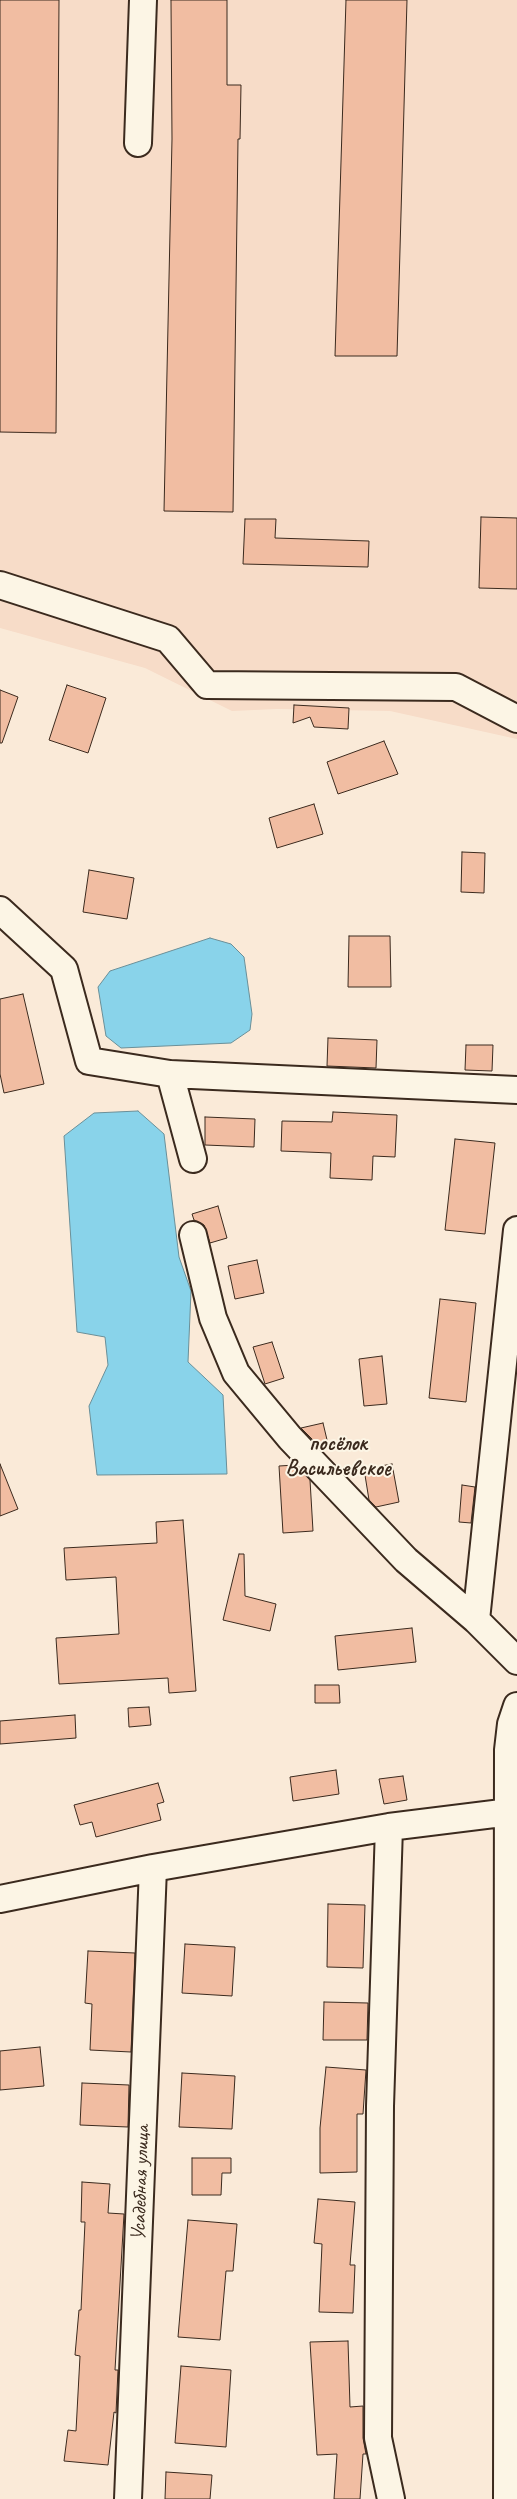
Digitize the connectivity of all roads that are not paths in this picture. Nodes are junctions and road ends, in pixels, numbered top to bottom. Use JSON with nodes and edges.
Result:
{"nodes":[{"id":1,"x":143,"y":0,"type":"edge"},
{"id":2,"x":138,"y":144,"type":"dead end"},
{"id":3,"x":0,"y":585,"type":"edge"},
{"id":4,"x":517,"y":719,"type":"edge"},
{"id":5,"x":0,"y":910,"type":"edge"},
{"id":6,"x":170,"y":1074,"type":"junction"},
{"id":7,"x":517,"y":1090,"type":"edge"},
{"id":8,"x":193,"y":1159,"type":"dead end"},
{"id":9,"x":517,"y":1230,"type":"edge"},
{"id":10,"x":193,"y":1235,"type":"dead end"},
{"id":11,"x":476,"y":1620,"type":"junction"},
{"id":12,"x":517,"y":1661,"type":"edge"},
{"id":13,"x":517,"y":1706,"type":"edge"},
{"id":14,"x":510,"y":1812,"type":"junction"},
{"id":15,"x":389,"y":1827,"type":"junction"},
{"id":16,"x":153,"y":1868,"type":"junction"},
{"id":17,"x":0,"y":1899,"type":"edge"},
{"id":18,"x":128,"y":2499,"type":"edge"},
{"id":19,"x":391,"y":2499,"type":"edge"},
{"id":20,"x":506,"y":2499,"type":"edge"}],
"edges":[{"from":1,"to":2,"type":"street"},
{"from":3,"to":4,"type":"street"},
{"from":5,"to":6,"type":"street"},
{"from":6,"to":7,"type":"street"},
{"from":6,"to":8,"type":"street"},
{"from":9,"to":11,"type":"street"},
{"from":10,"to":11,"type":"street"},
{"from":11,"to":12,"type":"street"},
{"from":13,"to":14,"type":"street"},
{"from":14,"to":15,"type":"street"},
{"from":14,"to":20,"type":"street"},
{"from":15,"to":16,"type":"street"},
{"from":15,"to":19,"type":"street"},
{"from":16,"to":17,"type":"street"},
{"from":16,"to":18,"type":"street","name":"Усадебная улица"}]}
